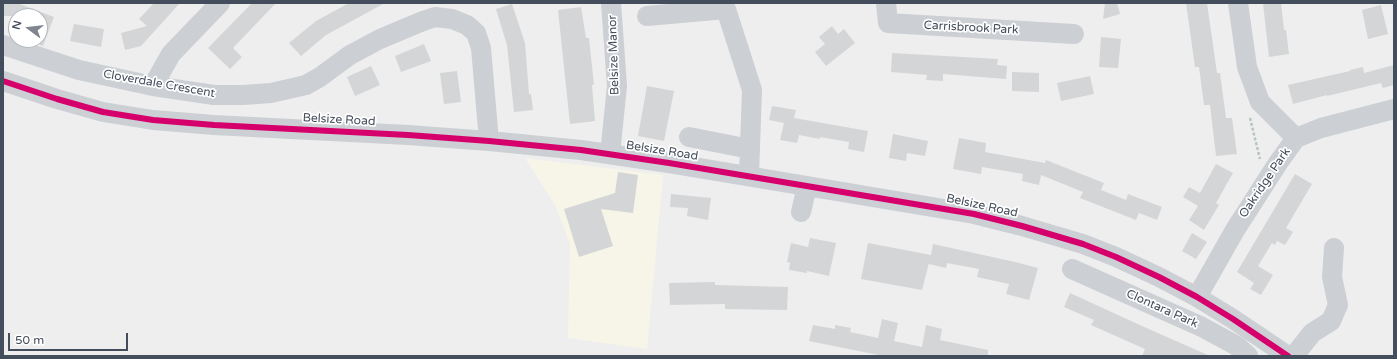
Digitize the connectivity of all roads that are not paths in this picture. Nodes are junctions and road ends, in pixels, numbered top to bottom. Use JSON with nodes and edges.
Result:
{"nodes":[{"id":1,"x":220,"y":3,"type":"edge"},
{"id":2,"x":611,"y":3,"type":"edge"},
{"id":3,"x":886,"y":3,"type":"edge"},
{"id":4,"x":1238,"y":3,"type":"edge"},
{"id":5,"x":647,"y":16,"type":"dead end"},
{"id":6,"x":1074,"y":34,"type":"dead end"},
{"id":7,"x":3,"y":45,"type":"edge"},
{"id":8,"x":3,"y":81,"type":"edge"},
{"id":9,"x":153,"y":86,"type":"junction"},
{"id":10,"x":1394,"y":109,"type":"edge"},
{"id":11,"x":690,"y":137,"type":"dead end"},
{"id":12,"x":1296,"y":138,"type":"junction"},
{"id":13,"x":489,"y":141,"type":"junction"},
{"id":14,"x":750,"y":149,"type":"junction"},
{"id":15,"x":610,"y":154,"type":"junction"},
{"id":16,"x":749,"y":176,"type":"junction"},
{"id":17,"x":807,"y":186,"type":"junction"},
{"id":18,"x":801,"y":212,"type":"dead end"},
{"id":19,"x":1334,"y":248,"type":"dead end"},
{"id":20,"x":1072,"y":269,"type":"dead end"},
{"id":21,"x":1197,"y":297,"type":"junction"},
{"id":22,"x":1248,"y":356,"type":"edge"},
{"id":23,"x":1288,"y":356,"type":"edge"},
{"id":24,"x":1294,"y":356,"type":"edge"}],
"edges":[{"from":1,"to":9,"type":"street"},
{"from":2,"to":15,"type":"street","name":"Belsize Manor"},
{"from":3,"to":6,"type":"street","name":"Carrisbrook Park"},
{"from":4,"to":12,"type":"street"},
{"from":5,"to":14,"type":"street"},
{"from":7,"to":9,"type":"street","name":"Cloverdale Crescent"},
{"from":8,"to":13,"type":"street","name":"Belsize Road"},
{"from":9,"to":13,"type":"street","name":"Cloverdale Crescent"},
{"from":10,"to":12,"type":"street","name":"Oakridge Park"},
{"from":11,"to":14,"type":"street"},
{"from":12,"to":21,"type":"street","name":"Oakridge Park"},
{"from":13,"to":15,"type":"street","name":"Belsize Road"},
{"from":14,"to":16,"type":"street"},
{"from":15,"to":16,"type":"street","name":"Belsize Road"},
{"from":16,"to":17,"type":"street","name":"Belsize Road"},
{"from":17,"to":18,"type":"street"},
{"from":17,"to":21,"type":"street","name":"Belsize Road"},
{"from":19,"to":24,"type":"street"},
{"from":20,"to":22,"type":"street","name":"Clontara Park"},
{"from":21,"to":23,"type":"street","name":"Belsize Road"}]}
